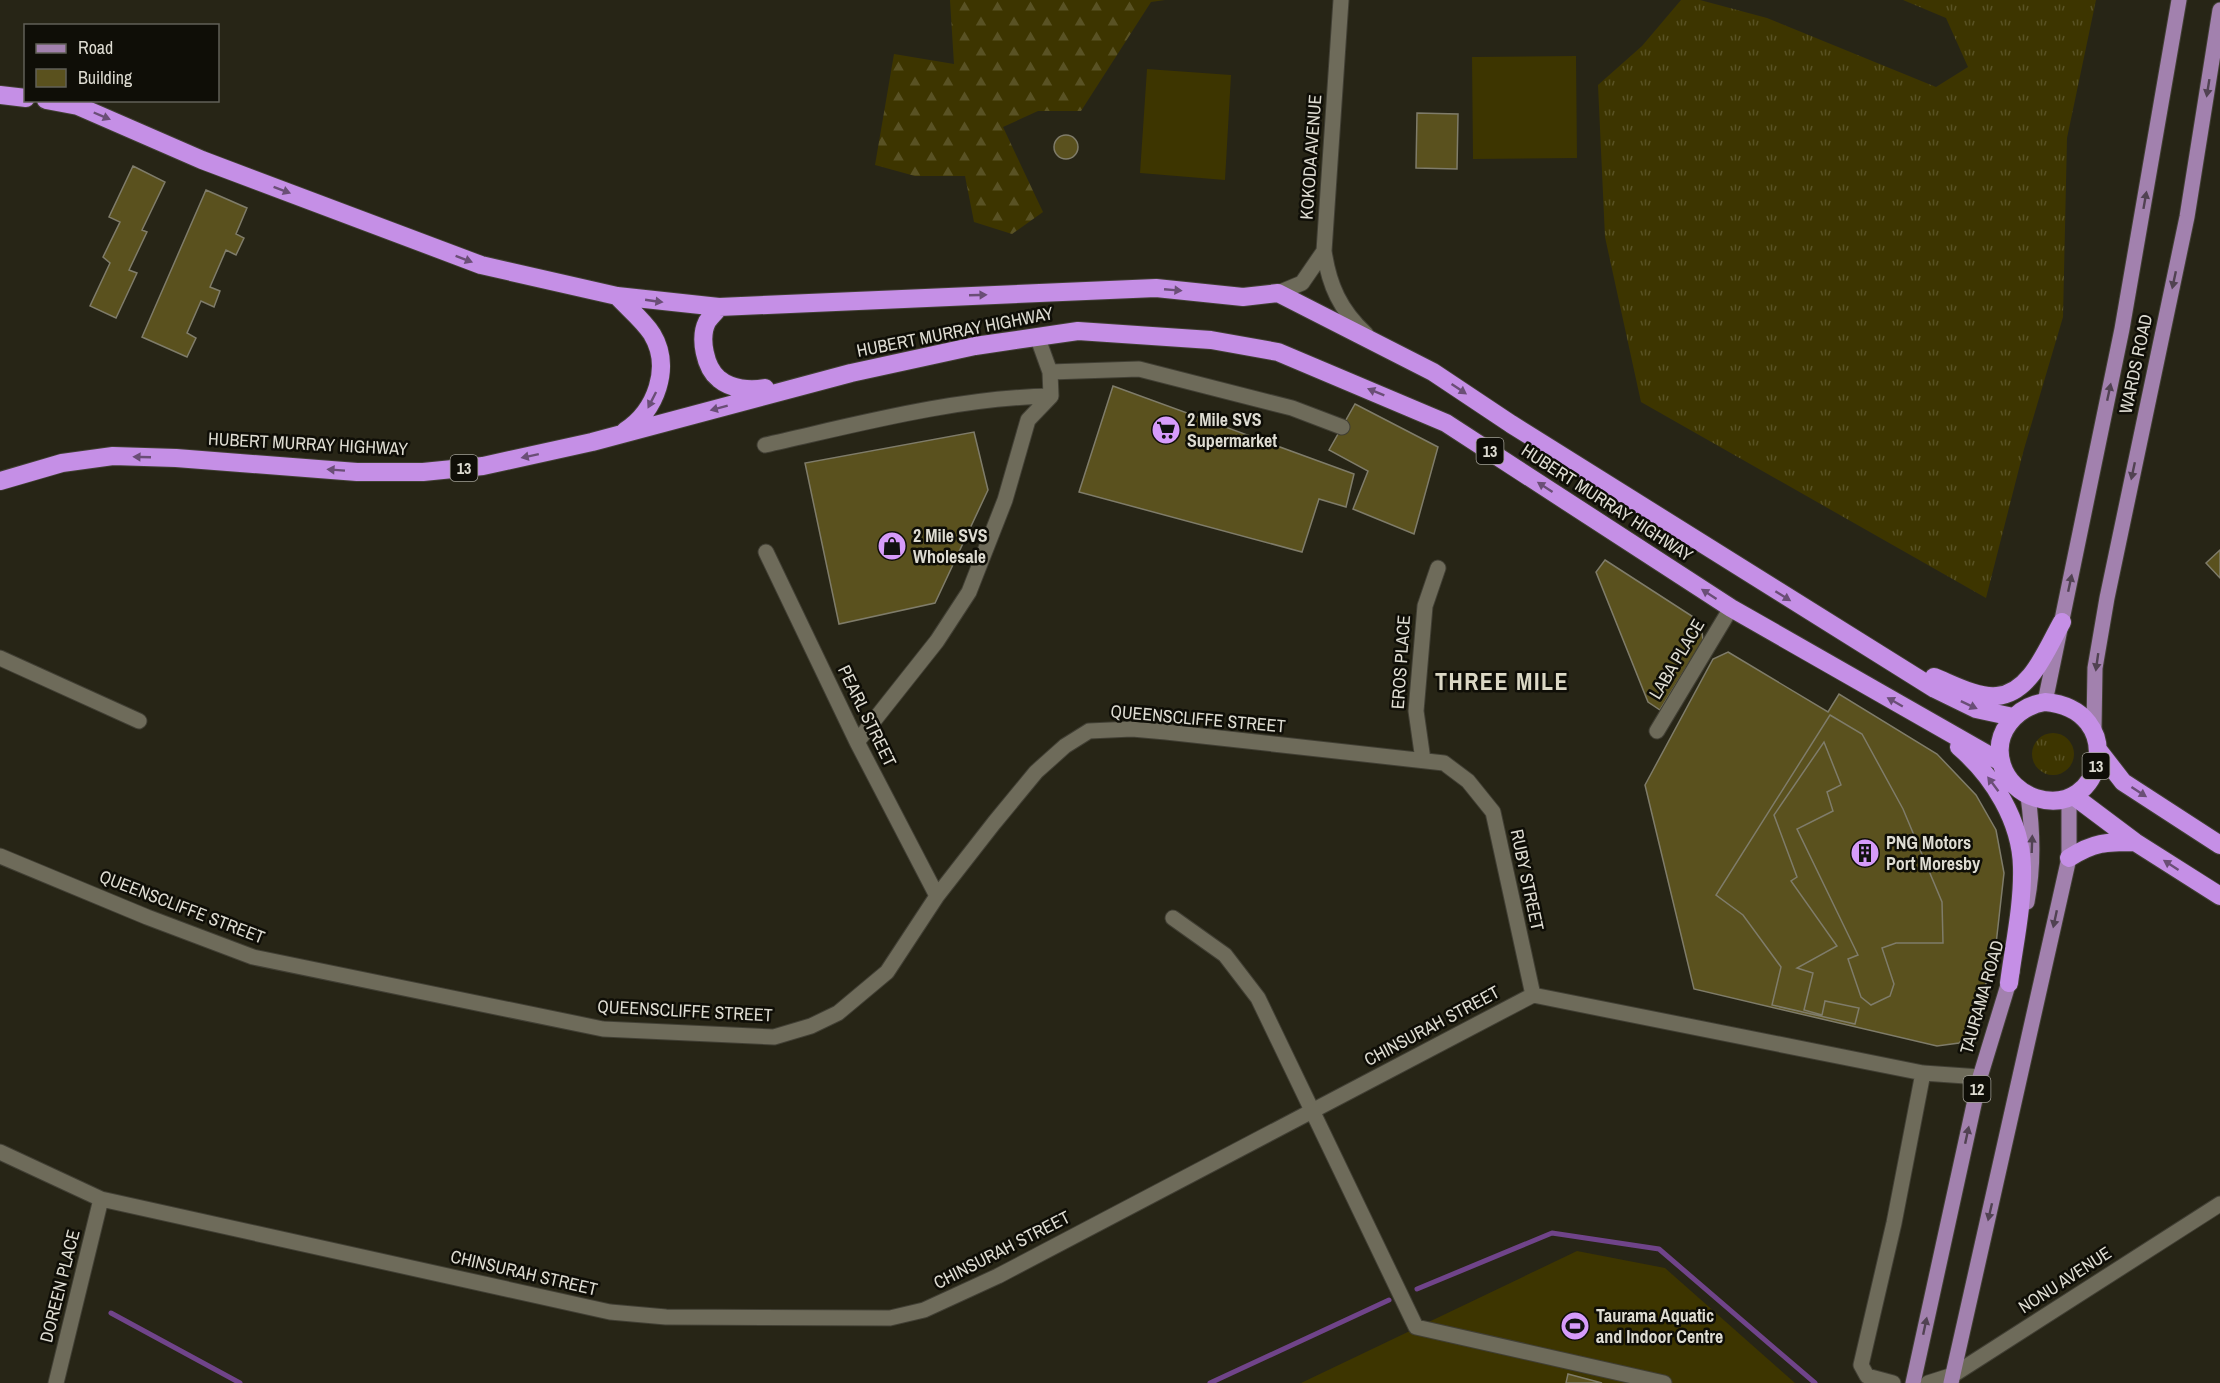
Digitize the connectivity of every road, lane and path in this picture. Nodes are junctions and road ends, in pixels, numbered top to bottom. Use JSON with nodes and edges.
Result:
{"nodes":[{"id":1,"x":1341,"y":0,"type":"edge"},
{"id":2,"x":2179,"y":0,"type":"edge"},
{"id":3,"x":2220,"y":10,"type":"edge"},
{"id":4,"x":0,"y":95,"type":"edge"},
{"id":5,"x":24,"y":98,"type":"edge"},
{"id":6,"x":57,"y":102,"type":"edge"},
{"id":7,"x":1324,"y":251,"type":"junction"},
{"id":8,"x":1278,"y":293,"type":"junction"},
{"id":9,"x":617,"y":296,"type":"junction"},
{"id":10,"x":719,"y":307,"type":"junction"},
{"id":11,"x":1037,"y":336,"type":"junction"},
{"id":12,"x":1377,"y":344,"type":"junction"},
{"id":13,"x":1050,"y":372,"type":"junction"},
{"id":14,"x":851,"y":373,"type":"junction"},
{"id":15,"x":1051,"y":396,"type":"junction"},
{"id":16,"x":1342,"y":427,"type":"dead end"},
{"id":17,"x":620,"y":435,"type":"junction"},
{"id":18,"x":765,"y":446,"type":"dead end"},
{"id":19,"x":0,"y":481,"type":"edge"},
{"id":20,"x":766,"y":552,"type":"dead end"},
{"id":21,"x":1438,"y":568,"type":"dead end"},
{"id":22,"x":1731,"y":608,"type":"junction"},
{"id":23,"x":2062,"y":622,"type":"junction"},
{"id":24,"x":1869,"y":650,"type":"junction"},
{"id":25,"x":0,"y":658,"type":"edge"},
{"id":26,"x":2045,"y":702,"type":"junction"},
{"id":27,"x":2013,"y":717,"type":"junction"},
{"id":28,"x":139,"y":721,"type":"dead end"},
{"id":29,"x":1932,"y":723,"type":"junction"},
{"id":30,"x":2094,"y":727,"type":"junction"},
{"id":31,"x":1657,"y":731,"type":"dead end"},
{"id":32,"x":857,"y":742,"type":"junction"},
{"id":33,"x":2099,"y":751,"type":"junction"},
{"id":34,"x":1423,"y":760,"type":"junction"},
{"id":35,"x":2001,"y":762,"type":"junction"},
{"id":36,"x":1468,"y":781,"type":"joint"},
{"id":37,"x":2028,"y":796,"type":"junction"},
{"id":38,"x":2072,"y":798,"type":"junction"},
{"id":39,"x":2135,"y":842,"type":"junction"},
{"id":40,"x":2220,"y":845,"type":"edge"},
{"id":41,"x":0,"y":856,"type":"edge"},
{"id":42,"x":2069,"y":858,"type":"junction"},
{"id":43,"x":937,"y":896,"type":"junction"},
{"id":44,"x":2220,"y":896,"type":"edge"},
{"id":45,"x":1173,"y":918,"type":"dead end"},
{"id":46,"x":2009,"y":983,"type":"junction"},
{"id":47,"x":1533,"y":995,"type":"junction"},
{"id":48,"x":1923,"y":1073,"type":"junction"},
{"id":49,"x":1980,"y":1077,"type":"junction"},
{"id":50,"x":1311,"y":1112,"type":"junction"},
{"id":51,"x":0,"y":1152,"type":"edge"},
{"id":52,"x":101,"y":1199,"type":"junction"},
{"id":53,"x":2220,"y":1204,"type":"edge"},
{"id":54,"x":1952,"y":1379,"type":"edge"},
{"id":55,"x":56,"y":1383,"type":"edge"},
{"id":56,"x":1664,"y":1383,"type":"edge"},
{"id":57,"x":1893,"y":1383,"type":"edge"},
{"id":58,"x":1913,"y":1383,"type":"edge"},
{"id":59,"x":1928,"y":1383,"type":"edge"}],
"edges":[{"from":1,"to":7,"type":"street","name":"KOKODA AVENUE"},
{"from":23,"to":2,"type":"main road","name":"WARDS ROAD","one_way":true},
{"from":3,"to":30,"type":"main road","name":"WARDS ROAD","one_way":true},
{"from":4,"to":5,"type":"highway"},
{"from":6,"to":9,"type":"highway","name":"HUBERT MURRAY HIGHWAY","one_way":true},
{"from":7,"to":8,"type":"street"},
{"from":7,"to":12,"type":"street","name":"KOKODA AVENUE"},
{"from":10,"to":8,"type":"highway","name":"HUBERT MURRAY HIGHWAY","one_way":true},
{"from":8,"to":12,"type":"highway","name":"HUBERT MURRAY HIGHWAY","number":"13"},
{"from":9,"to":10,"type":"highway","name":"HUBERT MURRAY HIGHWAY","one_way":true},
{"from":9,"to":17,"type":"highway","one_way":true},
{"from":10,"to":14,"type":"highway"},
{"from":11,"to":13,"type":"street"},
{"from":11,"to":14,"type":"highway","name":"HUBERT MURRAY HIGHWAY","number":"13"},
{"from":22,"to":11,"type":"highway","name":"HUBERT MURRAY HIGHWAY","number":"13","one_way":true},
{"from":12,"to":24,"type":"highway","name":"HUBERT MURRAY HIGHWAY","number":"13","one_way":true},
{"from":13,"to":15,"type":"street"},
{"from":13,"to":16,"type":"street"},
{"from":14,"to":17,"type":"highway","name":"HUBERT MURRAY HIGHWAY","number":"13","one_way":true},
{"from":15,"to":18,"type":"street"},
{"from":15,"to":32,"type":"street"},
{"from":17,"to":19,"type":"highway","name":"HUBERT MURRAY HIGHWAY","number":"13","one_way":true},
{"from":20,"to":32,"type":"street","name":"PEARL STREET"},
{"from":21,"to":34,"type":"street","name":"EROS PLACE"},
{"from":29,"to":22,"type":"highway","name":"HUBERT MURRAY HIGHWAY","number":"13","one_way":true},
{"from":22,"to":31,"type":"street","name":"LABA PLACE"},
{"from":23,"to":24,"type":"highway"},
{"from":23,"to":26,"type":"main road","name":"WARDS ROAD"},
{"from":24,"to":27,"type":"highway","name":"HUBERT MURRAY HIGHWAY","number":"13","one_way":true},
{"from":25,"to":28,"type":"street"},
{"from":26,"to":27,"type":"highway"},
{"from":26,"to":30,"type":"highway","number":"13"},
{"from":27,"to":35,"type":"highway"},
{"from":29,"to":35,"type":"highway","name":"HUBERT MURRAY HIGHWAY","number":"13"},
{"from":46,"to":29,"type":"highway","one_way":true},
{"from":30,"to":33,"type":"highway","number":"13"},
{"from":32,"to":43,"type":"street","name":"PEARL STREET"},
{"from":33,"to":38,"type":"highway","number":"13"},
{"from":33,"to":40,"type":"highway","number":"13","one_way":true},
{"from":34,"to":36,"type":"street","name":"QUEENSCLIFFE STREET"},
{"from":34,"to":43,"type":"street","name":"QUEENSCLIFFE STREET"},
{"from":35,"to":37,"type":"highway","number":"13"},
{"from":36,"to":47,"type":"street","name":"RUBY STREET"},
{"from":37,"to":38,"type":"highway","number":"13"},
{"from":46,"to":37,"type":"main road","name":"TAURAMA ROAD","number":"12","one_way":true},
{"from":38,"to":39,"type":"highway","number":"13"},
{"from":38,"to":42,"type":"main road","number":"12"},
{"from":39,"to":42,"type":"highway"},
{"from":44,"to":39,"type":"highway","number":"13","one_way":true},
{"from":41,"to":43,"type":"street","name":"QUEENSCLIFFE STREET"},
{"from":42,"to":54,"type":"main road","number":"12","one_way":true},
{"from":45,"to":50,"type":"street"},
{"from":46,"to":49,"type":"main road","name":"TAURAMA ROAD","number":"12"},
{"from":47,"to":48,"type":"street"},
{"from":47,"to":50,"type":"street","name":"CHINSURAH STREET"},
{"from":48,"to":49,"type":"street"},
{"from":48,"to":57,"type":"street"},
{"from":58,"to":49,"type":"main road","name":"TAURAMA ROAD","number":"12","one_way":true},
{"from":50,"to":52,"type":"street","name":"CHINSURAH STREET"},
{"from":50,"to":56,"type":"street"},
{"from":51,"to":52,"type":"street","name":"CHINSURAH STREET"},
{"from":52,"to":55,"type":"street","name":"DOREEN PLACE"},
{"from":53,"to":54,"type":"street","name":"NONU AVENUE"},
{"from":54,"to":59,"type":"street","name":"NONU AVENUE"}]}
